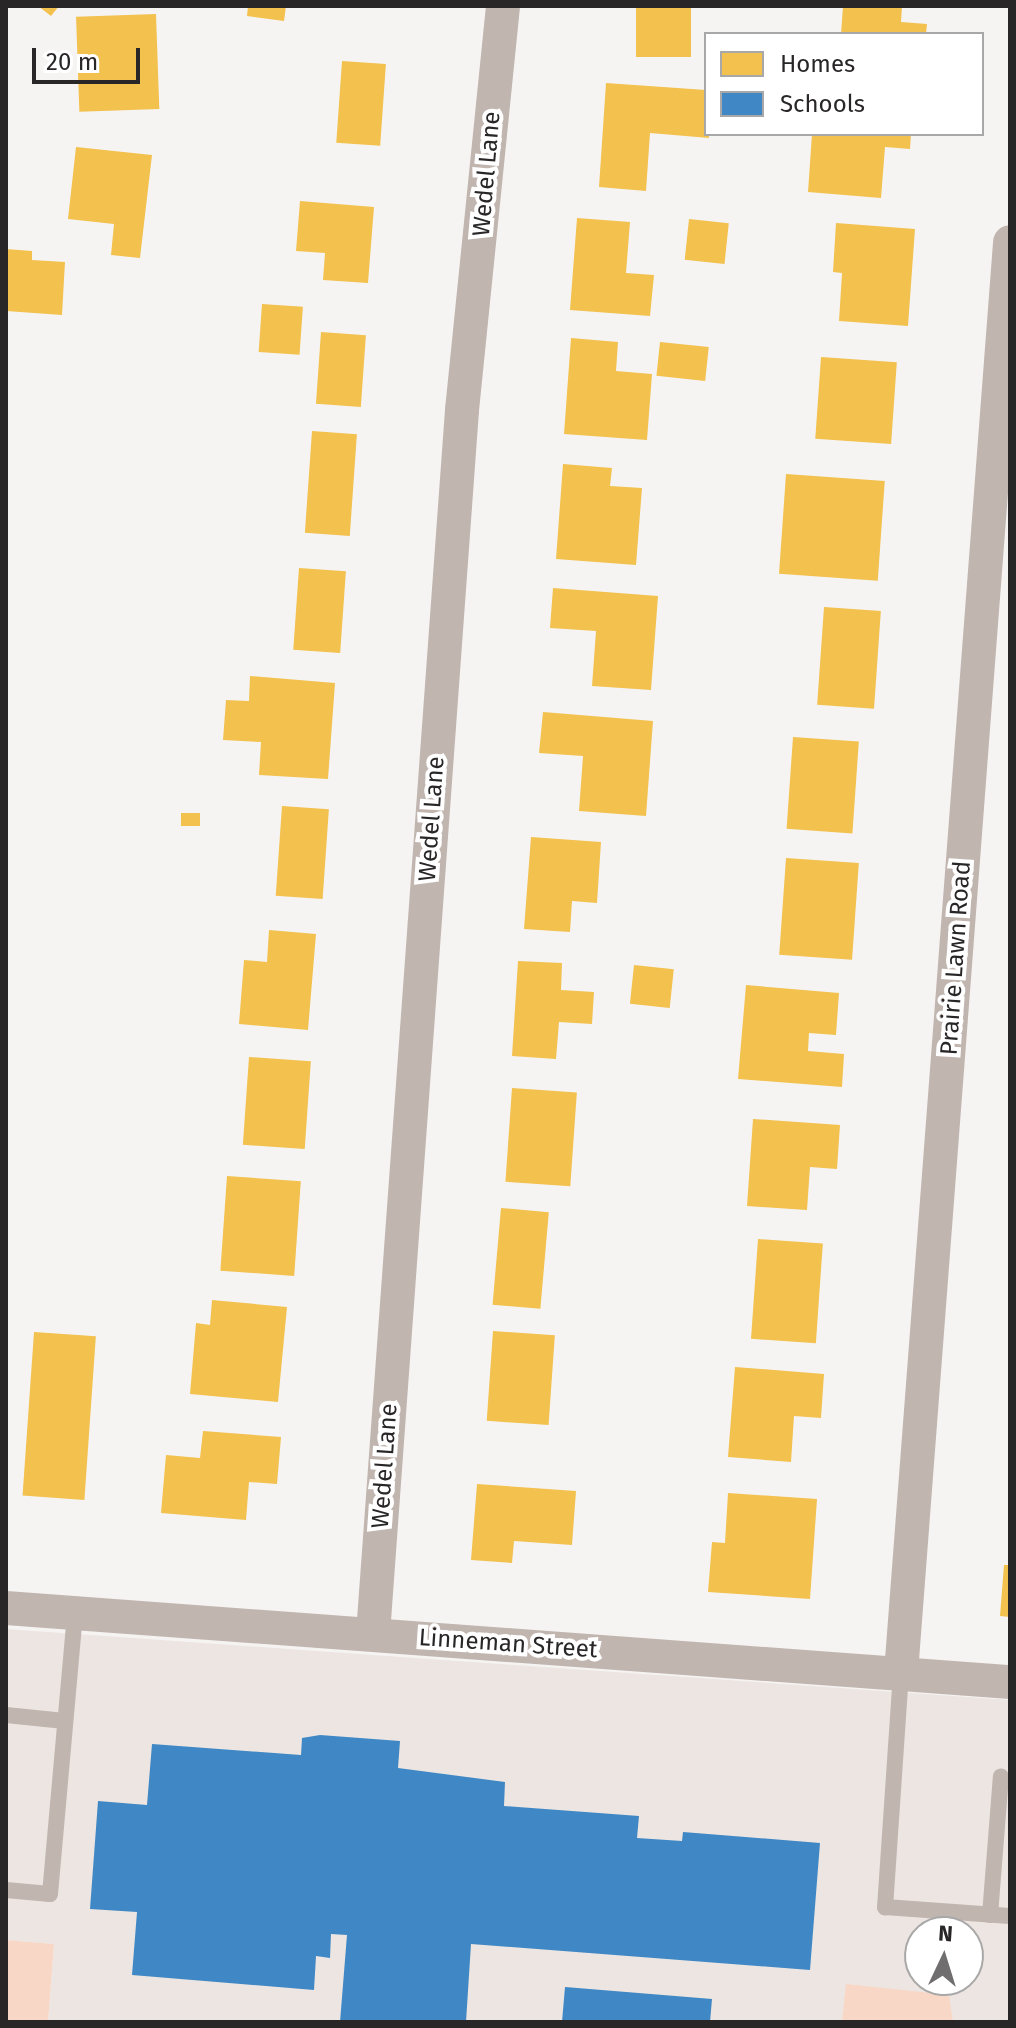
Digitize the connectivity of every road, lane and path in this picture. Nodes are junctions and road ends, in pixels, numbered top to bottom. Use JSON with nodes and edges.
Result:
{"nodes":[{"id":1,"x":503,"y":6,"type":"edge"},
{"id":2,"x":1010,"y":242,"type":"edge"},
{"id":3,"x":6,"y":1608,"type":"edge"},
{"id":4,"x":75,"y":1613,"type":"junction"},
{"id":5,"x":373,"y":1634,"type":"junction"},
{"id":6,"x":901,"y":1673,"type":"junction"},
{"id":7,"x":1010,"y":1682,"type":"edge"},
{"id":8,"x":6,"y":1715,"type":"edge"},
{"id":9,"x":65,"y":1721,"type":"junction"},
{"id":10,"x":1001,"y":1776,"type":"dead end"},
{"id":11,"x":6,"y":1890,"type":"edge"},
{"id":12,"x":990,"y":1915,"type":"junction"},
{"id":13,"x":1010,"y":1916,"type":"edge"}],
"edges":[{"from":1,"to":5,"type":"street","name":"Wedel Lane"},
{"from":2,"to":6,"type":"street","name":"Prairie Lawn Road"},
{"from":3,"to":4,"type":"street","name":"Linneman Street"},
{"from":4,"to":5,"type":"street","name":"Linneman Street"},
{"from":4,"to":9,"type":"lane"},
{"from":5,"to":6,"type":"street","name":"Linneman Street"},
{"from":6,"to":7,"type":"street","name":"Linneman Street"},
{"from":6,"to":12,"type":"lane"},
{"from":8,"to":9,"type":"lane"},
{"from":9,"to":11,"type":"lane"},
{"from":10,"to":12,"type":"lane"},
{"from":12,"to":13,"type":"lane"}]}
